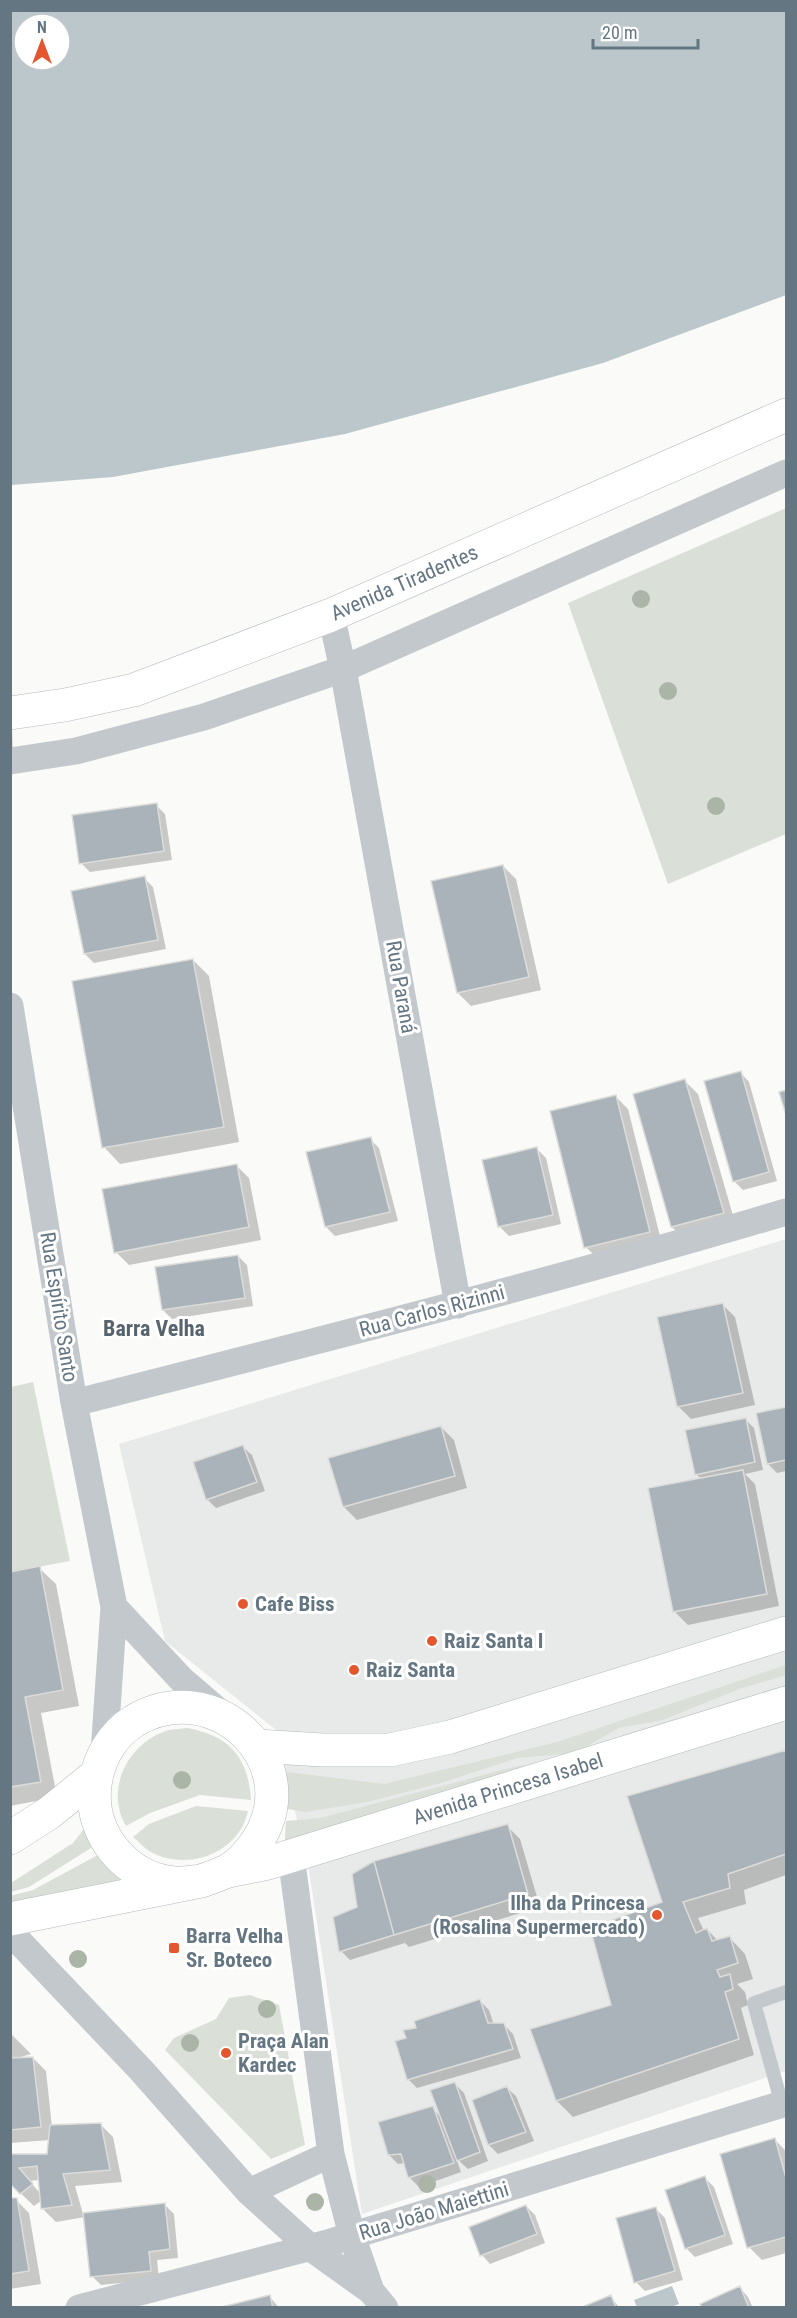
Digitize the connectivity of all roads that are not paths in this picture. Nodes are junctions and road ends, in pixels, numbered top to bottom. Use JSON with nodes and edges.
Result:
{"nodes":[{"id":1,"x":786,"y":415,"type":"edge"},
{"id":2,"x":786,"y":473,"type":"edge"},
{"id":3,"x":331,"y":615,"type":"junction"},
{"id":4,"x":343,"y":669,"type":"junction"},
{"id":5,"x":10,"y":712,"type":"edge"},
{"id":6,"x":10,"y":761,"type":"edge"},
{"id":7,"x":10,"y":1006,"type":"edge"},
{"id":8,"x":786,"y":1212,"type":"edge"},
{"id":9,"x":458,"y":1305,"type":"junction"},
{"id":10,"x":75,"y":1403,"type":"junction"},
{"id":11,"x":114,"y":1607,"type":"junction"},
{"id":12,"x":786,"y":1633,"type":"edge"},
{"id":13,"x":786,"y":1703,"type":"edge"},
{"id":14,"x":229,"y":1719,"type":"junction"},
{"id":15,"x":257,"y":1746,"type":"junction"},
{"id":16,"x":100,"y":1764,"type":"junction"},
{"id":17,"x":10,"y":1838,"type":"edge"},
{"id":18,"x":291,"y":1856,"type":"junction"},
{"id":19,"x":215,"y":1876,"type":"junction"},
{"id":20,"x":10,"y":1919,"type":"edge"},
{"id":21,"x":10,"y":1932,"type":"edge"},
{"id":22,"x":786,"y":1992,"type":"edge"},
{"id":23,"x":784,"y":2104,"type":"edge"},
{"id":24,"x":331,"y":2154,"type":"junction"},
{"id":25,"x":249,"y":2192,"type":"junction"},
{"id":26,"x":352,"y":2236,"type":"junction"},
{"id":27,"x":311,"y":2248,"type":"junction"},
{"id":28,"x":378,"y":2299,"type":"edge"},
{"id":29,"x":79,"y":2307,"type":"edge"}],
"edges":[{"from":1,"to":3,"type":"main road","name":"Avenida Tiradentes"},
{"from":2,"to":4,"type":"street"},
{"from":3,"to":4,"type":"street","name":"Rua Paraná"},
{"from":3,"to":5,"type":"main road","name":"Avenida Tiradentes"},
{"from":4,"to":6,"type":"street"},
{"from":4,"to":9,"type":"street","name":"Rua Paraná"},
{"from":7,"to":10,"type":"street","name":"Rua Espírito Santo"},
{"from":8,"to":9,"type":"street","name":"Rua Carlos Rizinni"},
{"from":9,"to":10,"type":"street","name":"Rua Carlos Rizinni"},
{"from":10,"to":11,"type":"street","name":"Rua Espírito Santo"},
{"from":11,"to":14,"type":"street"},
{"from":11,"to":16,"type":"street","name":"Rua Espírito Santo"},
{"from":12,"to":15,"type":"main road"},
{"from":13,"to":18,"type":"main road","name":"Avenida Princesa Isabel"},
{"from":14,"to":15,"type":"main road"},
{"from":14,"to":16,"type":"main road"},
{"from":15,"to":19,"type":"main road"},
{"from":16,"to":17,"type":"main road"},
{"from":16,"to":19,"type":"main road"},
{"from":18,"to":19,"type":"main road","name":"Avenida Princesa Isabel"},
{"from":18,"to":24,"type":"street"},
{"from":19,"to":20,"type":"main road","name":"Avenida Princesa Isabel"},
{"from":21,"to":25,"type":"street"},
{"from":22,"to":23,"type":"lane"},
{"from":23,"to":26,"type":"street","name":"Rua João Maiettini"},
{"from":24,"to":25,"type":"street"},
{"from":24,"to":26,"type":"street"},
{"from":25,"to":27,"type":"street"},
{"from":26,"to":27,"type":"street","name":"Rua João Maiettini"},
{"from":26,"to":28,"type":"street"},
{"from":27,"to":28,"type":"street"},
{"from":27,"to":29,"type":"street","name":"Rua João Maiettini"}]}
